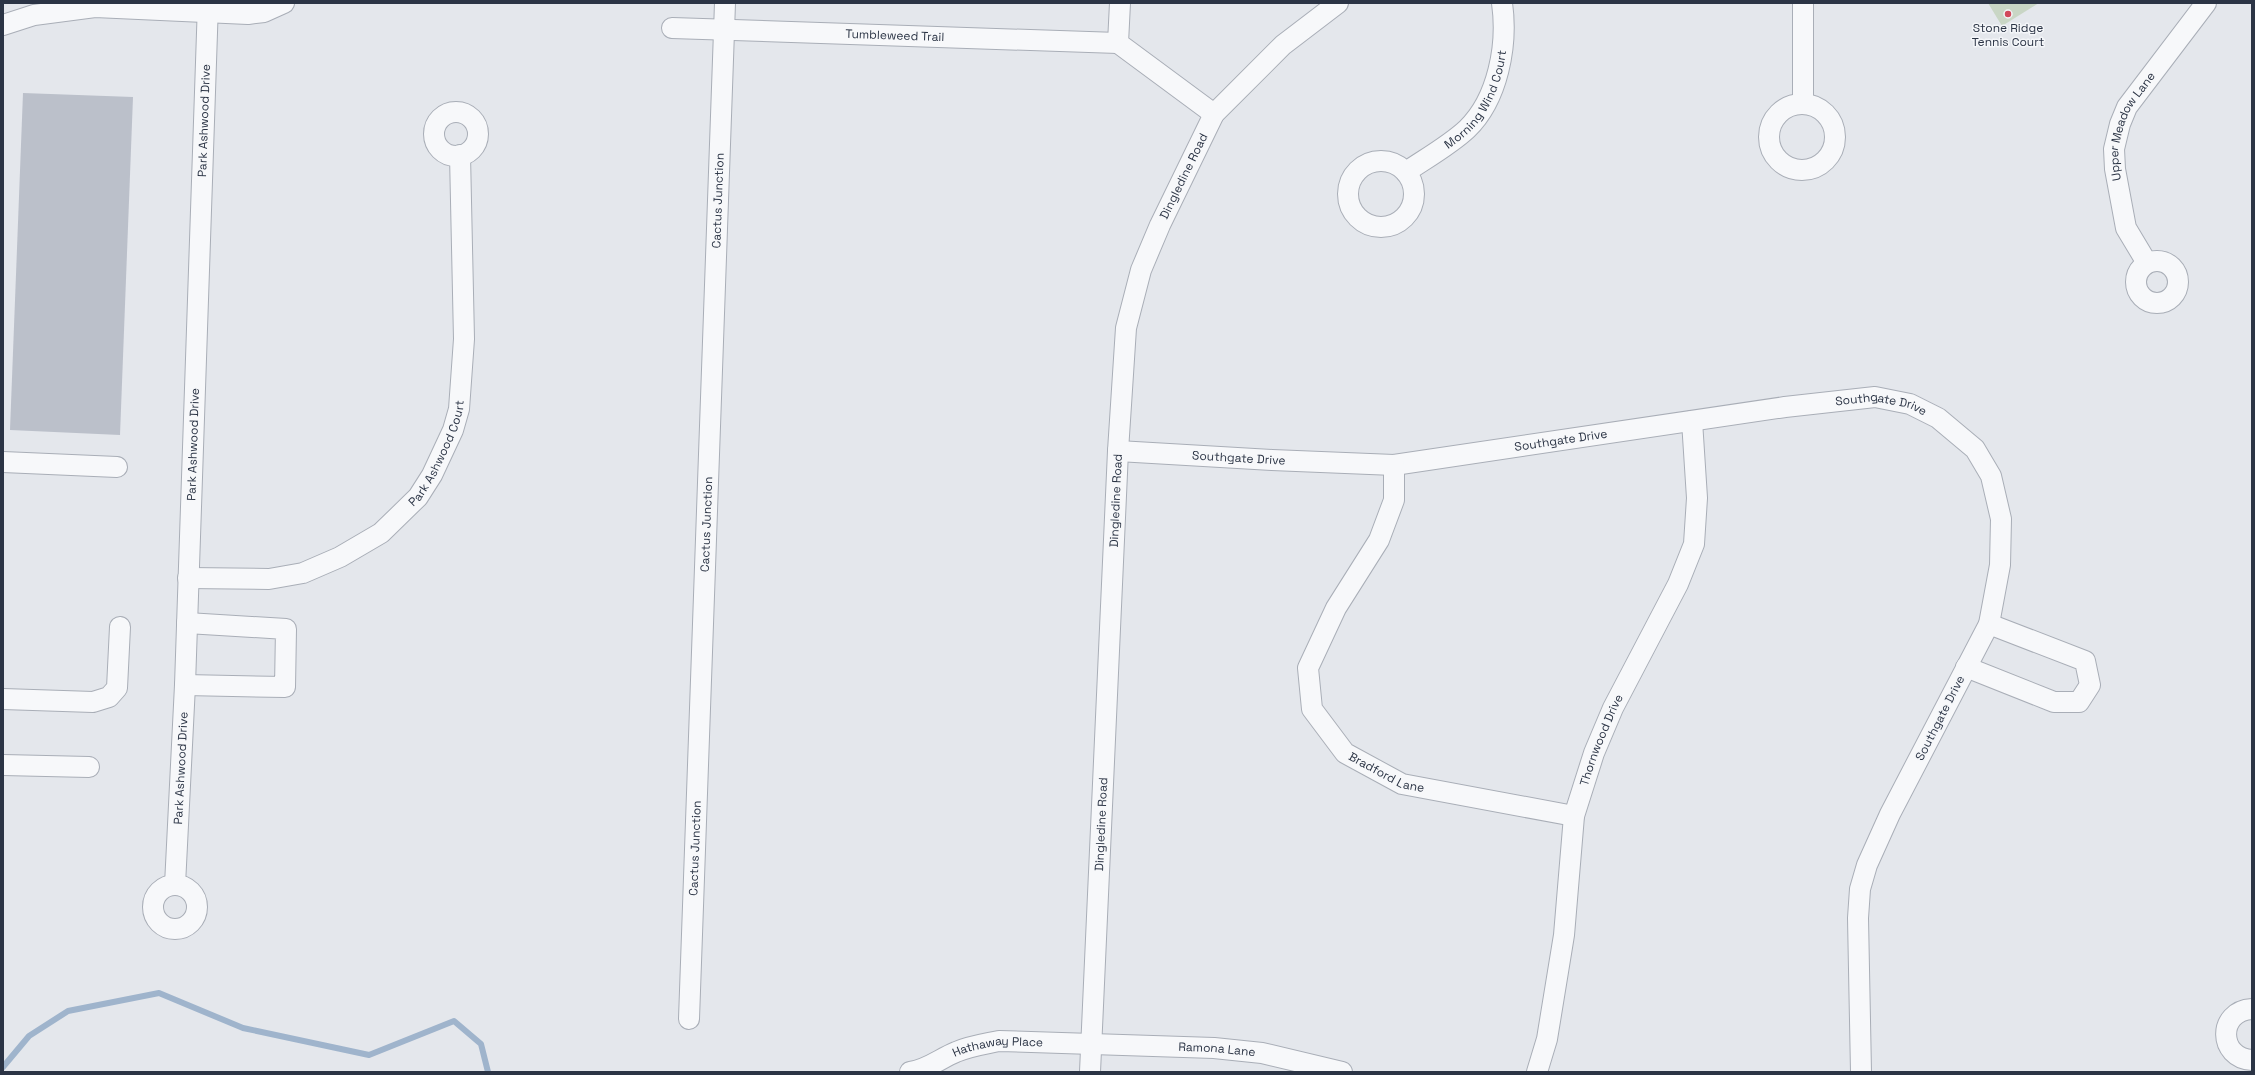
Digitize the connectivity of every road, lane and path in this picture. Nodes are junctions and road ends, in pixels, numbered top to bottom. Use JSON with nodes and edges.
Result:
{"nodes":[{"id":1,"x":284,"y":3,"type":"edge"},
{"id":2,"x":725,"y":3,"type":"edge"},
{"id":3,"x":1120,"y":3,"type":"edge"},
{"id":4,"x":1338,"y":3,"type":"edge"},
{"id":5,"x":1502,"y":3,"type":"edge"},
{"id":6,"x":1803,"y":3,"type":"edge"},
{"id":7,"x":2206,"y":3,"type":"edge"},
{"id":8,"x":76,"y":6,"type":"edge"},
{"id":9,"x":114,"y":6,"type":"edge"},
{"id":10,"x":208,"y":8,"type":"edge"},
{"id":11,"x":3,"y":25,"type":"edge"},
{"id":12,"x":672,"y":28,"type":"dead end"},
{"id":13,"x":723,"y":31,"type":"junction"},
{"id":14,"x":1118,"y":43,"type":"junction"},
{"id":15,"x":1803,"y":104,"type":"dead end"},
{"id":16,"x":1214,"y":114,"type":"junction"},
{"id":17,"x":460,"y":155,"type":"dead end"},
{"id":18,"x":1406,"y":172,"type":"dead end"},
{"id":19,"x":2147,"y":263,"type":"dead end"},
{"id":20,"x":1692,"y":421,"type":"junction"},
{"id":21,"x":1118,"y":451,"type":"junction"},
{"id":22,"x":3,"y":462,"type":"edge"},
{"id":23,"x":1394,"y":465,"type":"junction"},
{"id":24,"x":117,"y":467,"type":"dead end"},
{"id":25,"x":188,"y":578,"type":"junction"},
{"id":26,"x":187,"y":623,"type":"junction"},
{"id":27,"x":1989,"y":624,"type":"junction"},
{"id":28,"x":120,"y":627,"type":"dead end"},
{"id":29,"x":1966,"y":667,"type":"junction"},
{"id":30,"x":185,"y":685,"type":"junction"},
{"id":31,"x":3,"y":699,"type":"edge"},
{"id":32,"x":3,"y":766,"type":"edge"},
{"id":33,"x":89,"y":767,"type":"dead end"},
{"id":34,"x":1574,"y":816,"type":"junction"},
{"id":35,"x":175,"y":885,"type":"dead end"},
{"id":36,"x":2252,"y":1009,"type":"edge"},
{"id":37,"x":689,"y":1019,"type":"dead end"},
{"id":38,"x":1090,"y":1043,"type":"junction"},
{"id":39,"x":2252,"y":1060,"type":"edge"},
{"id":40,"x":910,"y":1072,"type":"edge"},
{"id":41,"x":1090,"y":1072,"type":"edge"},
{"id":42,"x":1342,"y":1072,"type":"edge"},
{"id":43,"x":1537,"y":1072,"type":"edge"},
{"id":44,"x":1862,"y":1072,"type":"edge"}],
"edges":[{"from":1,"to":10,"type":"street"},
{"from":2,"to":13,"type":"street","name":"Cactus Junction"},
{"from":3,"to":14,"type":"street"},
{"from":4,"to":16,"type":"street","name":"Dingledine Road"},
{"from":5,"to":18,"type":"street","name":"Morning Wind Court"},
{"from":6,"to":15,"type":"street"},
{"from":7,"to":19,"type":"street","name":"Upper Meadow Lane"},
{"from":8,"to":9,"type":"street"},
{"from":8,"to":11,"type":"street"},
{"from":9,"to":10,"type":"street"},
{"from":10,"to":25,"type":"street","name":"Park Ashwood Drive"},
{"from":12,"to":13,"type":"street","name":"Tumbleweed Trail"},
{"from":13,"to":14,"type":"street","name":"Tumbleweed Trail"},
{"from":13,"to":37,"type":"street","name":"Cactus Junction"},
{"from":14,"to":16,"type":"street"},
{"from":16,"to":21,"type":"street","name":"Dingledine Road"},
{"from":17,"to":25,"type":"street","name":"Park Ashwood Court"},
{"from":20,"to":23,"type":"street","name":"Southgate Drive"},
{"from":20,"to":27,"type":"street","name":"Southgate Drive"},
{"from":20,"to":34,"type":"street","name":"Thornwood Drive"},
{"from":21,"to":23,"type":"street","name":"Southgate Drive"},
{"from":21,"to":38,"type":"street","name":"Dingledine Road"},
{"from":22,"to":24,"type":"street"},
{"from":23,"to":34,"type":"street","name":"Bradford Lane"},
{"from":25,"to":26,"type":"street","name":"Park Ashwood Drive"},
{"from":26,"to":30,"type":"street","name":"Park Ashwood Drive"},
{"from":26,"to":30,"type":"street"},
{"from":27,"to":29,"type":"street","name":"Southgate Drive"},
{"from":27,"to":29,"type":"street"},
{"from":28,"to":31,"type":"street"},
{"from":29,"to":44,"type":"street","name":"Southgate Drive"},
{"from":30,"to":35,"type":"street","name":"Park Ashwood Drive"},
{"from":32,"to":33,"type":"street"},
{"from":34,"to":43,"type":"street","name":"Thornwood Drive"},
{"from":36,"to":39,"type":"street"},
{"from":38,"to":40,"type":"street","name":"Hathaway Place"},
{"from":38,"to":41,"type":"street","name":"Dingledine Road"},
{"from":38,"to":42,"type":"street","name":"Ramona Lane"}]}
